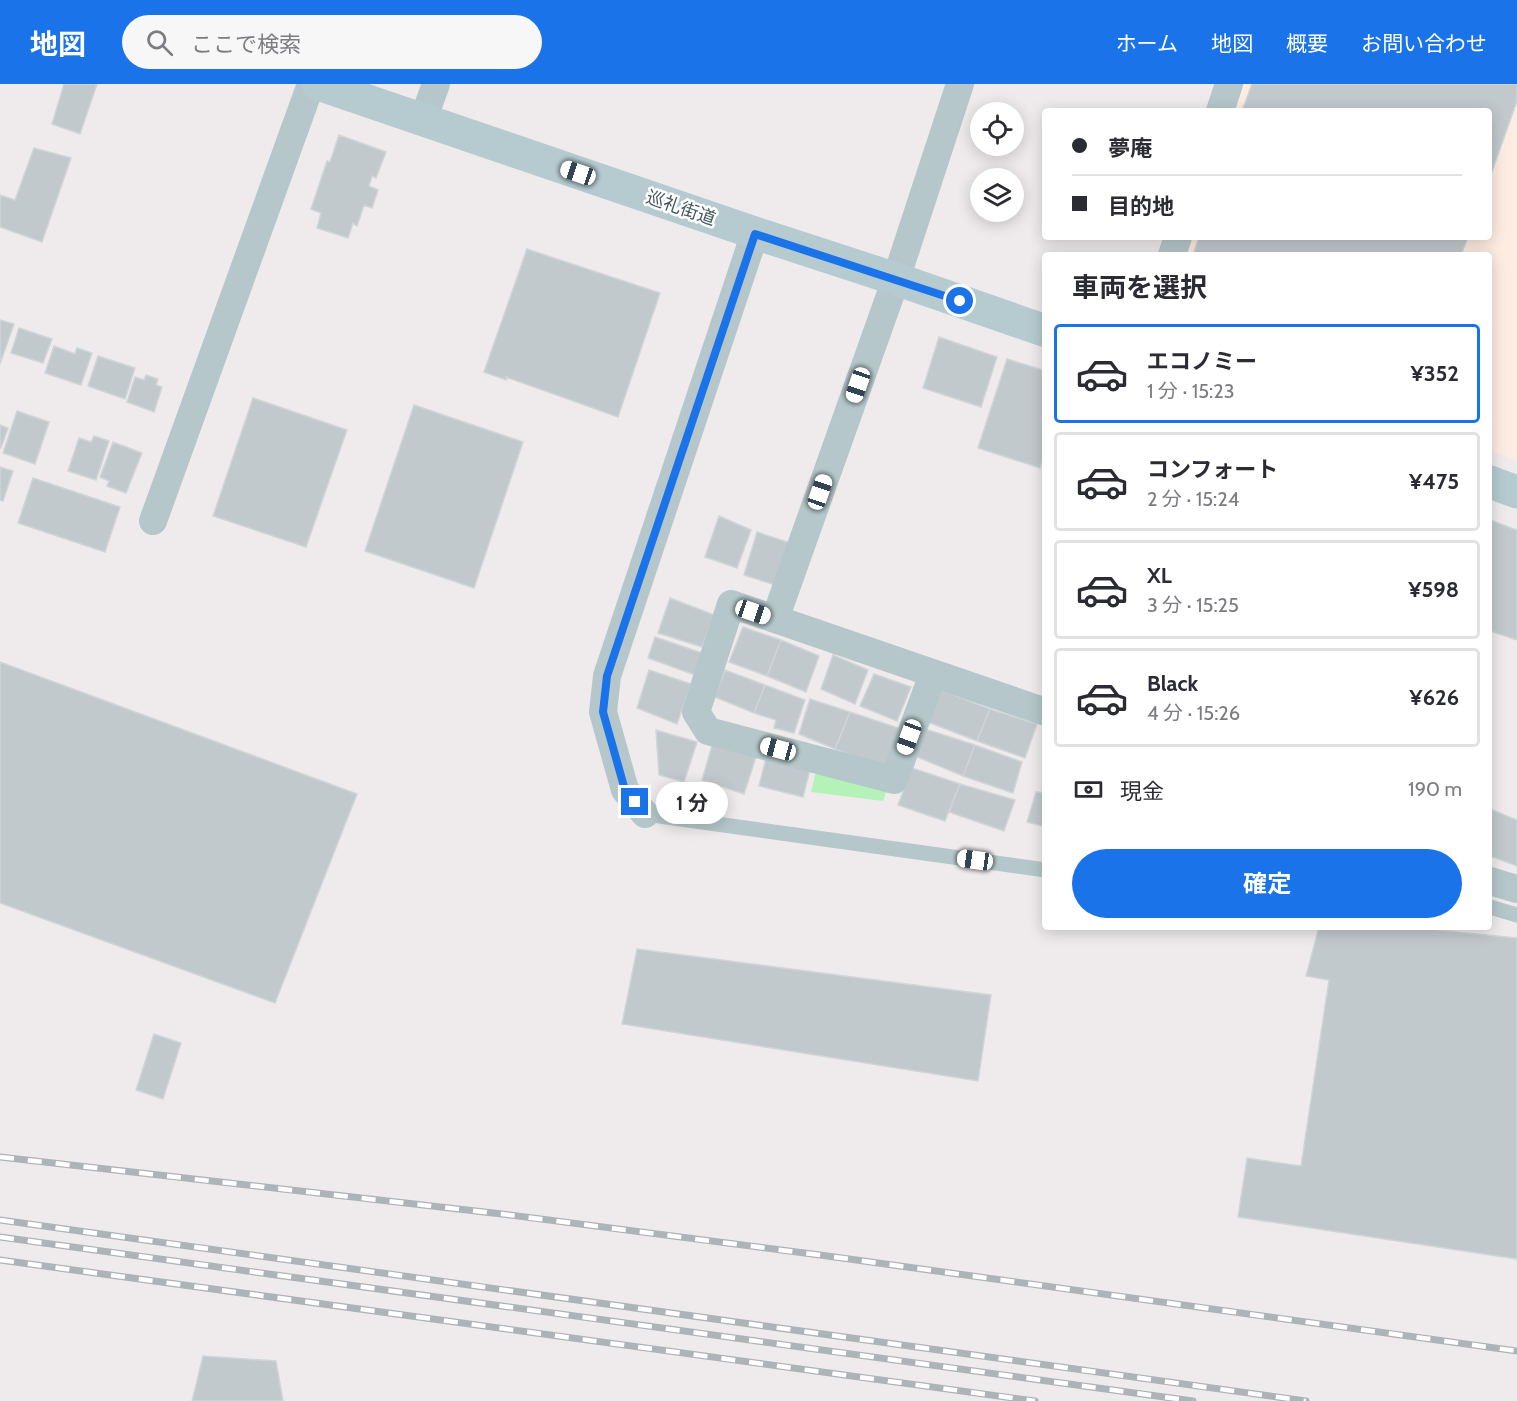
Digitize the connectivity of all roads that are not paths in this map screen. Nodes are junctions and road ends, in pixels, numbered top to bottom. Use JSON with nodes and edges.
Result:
{"nodes":[{"id":1,"x":311,"y":84,"type":"edge"},
{"id":2,"x":318,"y":84,"type":"edge"},
{"id":3,"x":436,"y":84,"type":"edge"},
{"id":4,"x":960,"y":84,"type":"edge"},
{"id":5,"x":1229,"y":84,"type":"edge"},
{"id":6,"x":1221,"y":108,"type":"edge"},
{"id":7,"x":423,"y":120,"type":"junction"},
{"id":8,"x":755,"y":234,"type":"junction"},
{"id":9,"x":896,"y":279,"type":"junction"},
{"id":10,"x":1042,"y":330,"type":"edge"},
{"id":11,"x":1492,"y":484,"type":"edge"},
{"id":12,"x":1517,"y":492,"type":"edge"},
{"id":13,"x":153,"y":521,"type":"dead end"},
{"id":14,"x":775,"y":619,"type":"junction"},
{"id":15,"x":933,"y":674,"type":"junction"},
{"id":16,"x":1042,"y":711,"type":"edge"},
{"id":17,"x":645,"y":814,"type":"joint"},
{"id":18,"x":1042,"y":869,"type":"edge"},
{"id":19,"x":1492,"y":882,"type":"edge"},
{"id":20,"x":1517,"y":889,"type":"edge"},
{"id":21,"x":1492,"y":908,"type":"edge"},
{"id":22,"x":1517,"y":915,"type":"edge"}],
"edges":[{"from":1,"to":13,"type":"street"},
{"from":2,"to":7,"type":"street","name":"巡礼街道"},
{"from":3,"to":7,"type":"street"},
{"from":4,"to":9,"type":"street"},
{"from":5,"to":6,"type":"street"},
{"from":7,"to":8,"type":"street","name":"巡礼街道"},
{"from":8,"to":9,"type":"street","name":"巡礼街道"},
{"from":8,"to":17,"type":"street"},
{"from":9,"to":10,"type":"street","name":"巡礼街道"},
{"from":9,"to":14,"type":"street"},
{"from":11,"to":12,"type":"street"},
{"from":14,"to":15,"type":"street"},
{"from":14,"to":15,"type":"street"},
{"from":15,"to":16,"type":"street"},
{"from":17,"to":18,"type":"lane"},
{"from":19,"to":20,"type":"street"},
{"from":21,"to":22,"type":"lane"}]}
